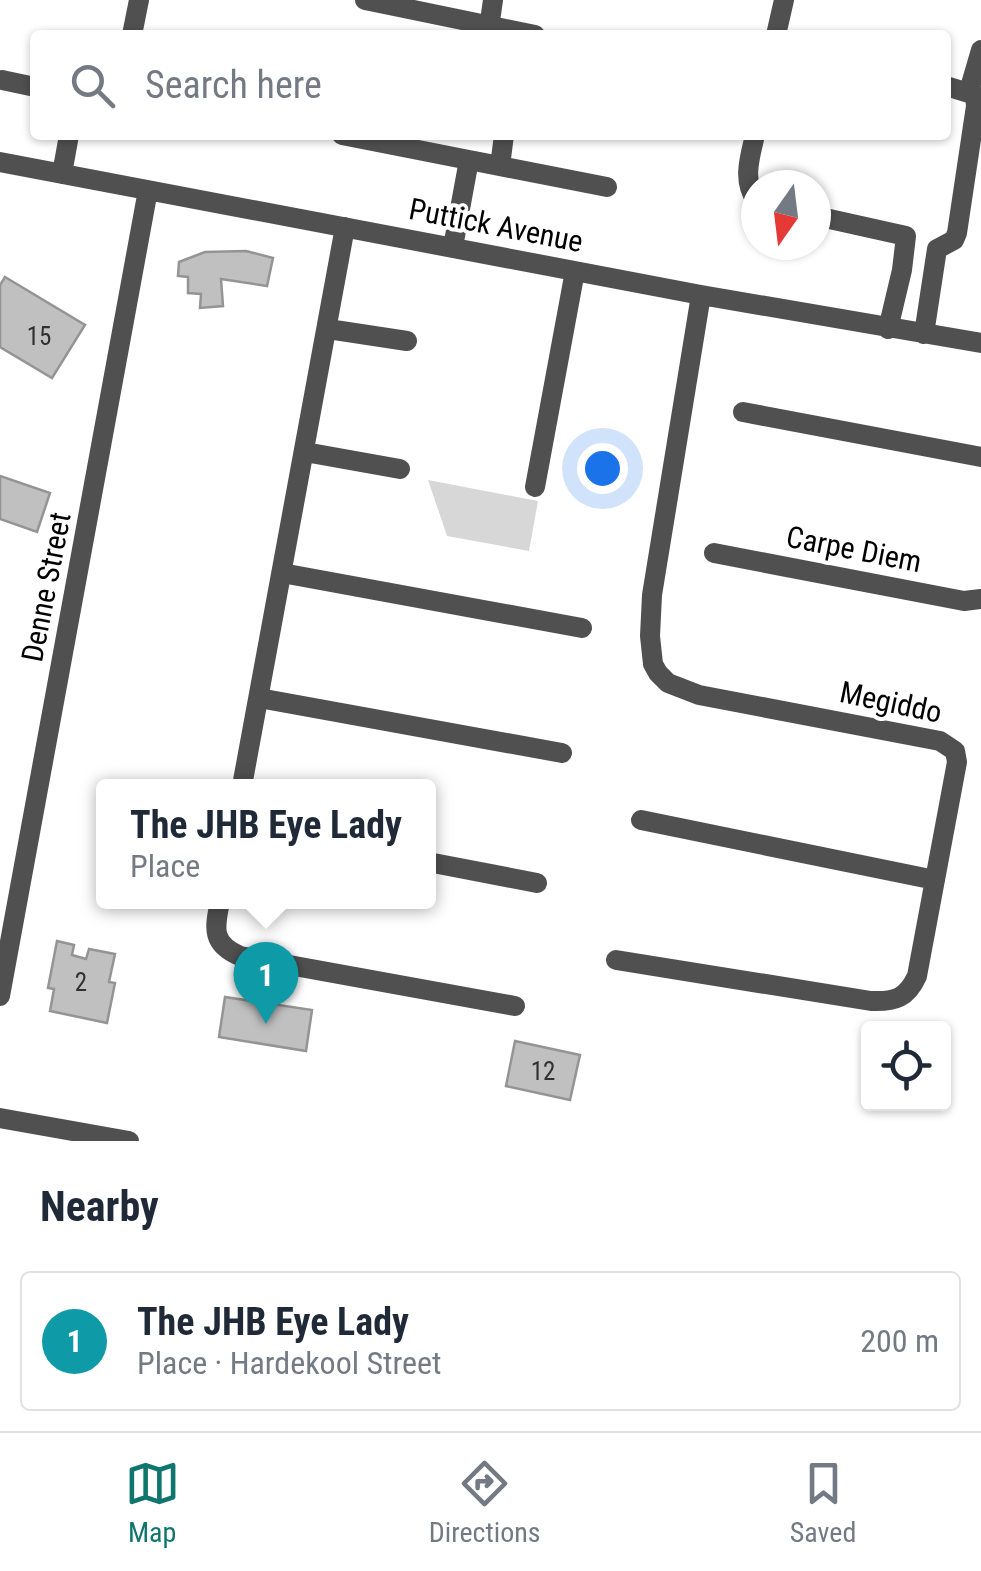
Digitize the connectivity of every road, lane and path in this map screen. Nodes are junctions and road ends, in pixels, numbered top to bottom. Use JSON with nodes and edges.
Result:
{"nodes":[{"id":1,"x":139,"y":0,"type":"edge"},
{"id":2,"x":365,"y":0,"type":"edge"},
{"id":3,"x":493,"y":0,"type":"edge"},
{"id":4,"x":784,"y":0,"type":"edge"},
{"id":5,"x":133,"y":30,"type":"edge"},
{"id":6,"x":489,"y":30,"type":"edge"},
{"id":7,"x":777,"y":30,"type":"edge"},
{"id":8,"x":981,"y":50,"type":"edge"},
{"id":9,"x":2,"y":80,"type":"edge"},
{"id":10,"x":30,"y":86,"type":"edge"},
{"id":11,"x":951,"y":87,"type":"edge"},
{"id":12,"x":969,"y":92,"type":"junction"},
{"id":13,"x":68,"y":140,"type":"edge"},
{"id":14,"x":367,"y":140,"type":"edge"},
{"id":15,"x":503,"y":140,"type":"edge"},
{"id":16,"x":754,"y":140,"type":"edge"},
{"id":17,"x":468,"y":160,"type":"junction"},
{"id":18,"x":0,"y":162,"type":"edge"},
{"id":19,"x":500,"y":166,"type":"junction"},
{"id":20,"x":748,"y":170,"type":"edge"},
{"id":21,"x":62,"y":174,"type":"junction"},
{"id":22,"x":607,"y":187,"type":"dead end"},
{"id":23,"x":148,"y":190,"type":"junction"},
{"id":24,"x":831,"y":219,"type":"edge"},
{"id":25,"x":345,"y":227,"type":"junction"},
{"id":26,"x":452,"y":247,"type":"junction"},
{"id":27,"x":575,"y":270,"type":"junction"},
{"id":28,"x":701,"y":295,"type":"junction"},
{"id":29,"x":888,"y":328,"type":"junction"},
{"id":30,"x":328,"y":329,"type":"junction"},
{"id":31,"x":924,"y":334,"type":"junction"},
{"id":32,"x":407,"y":341,"type":"dead end"},
{"id":33,"x":981,"y":343,"type":"edge"},
{"id":34,"x":743,"y":412,"type":"dead end"},
{"id":35,"x":305,"y":452,"type":"junction"},
{"id":36,"x":981,"y":457,"type":"edge"},
{"id":37,"x":400,"y":468,"type":"dead end"},
{"id":38,"x":534,"y":487,"type":"dead end"},
{"id":39,"x":714,"y":553,"type":"dead end"},
{"id":40,"x":282,"y":573,"type":"junction"},
{"id":41,"x":981,"y":599,"type":"edge"},
{"id":42,"x":582,"y":628,"type":"dead end"},
{"id":43,"x":258,"y":698,"type":"junction"},
{"id":44,"x":562,"y":753,"type":"dead end"},
{"id":45,"x":243,"y":779,"type":"edge"},
{"id":46,"x":641,"y":820,"type":"dead end"},
{"id":47,"x":436,"y":864,"type":"edge"},
{"id":48,"x":935,"y":880,"type":"junction"},
{"id":49,"x":536,"y":883,"type":"dead end"},
{"id":50,"x":219,"y":909,"type":"edge"},
{"id":51,"x":616,"y":960,"type":"dead end"},
{"id":52,"x":0,"y":996,"type":"edge"},
{"id":53,"x":515,"y":1006,"type":"dead end"},
{"id":54,"x":0,"y":1118,"type":"edge"},
{"id":55,"x":129,"y":1141,"type":"edge"}],
"edges":[{"from":1,"to":5,"type":"street"},
{"from":2,"to":6,"type":"street"},
{"from":3,"to":6,"type":"street"},
{"from":4,"to":7,"type":"street"},
{"from":8,"to":12,"type":"street"},
{"from":9,"to":10,"type":"street"},
{"from":11,"to":12,"type":"street"},
{"from":12,"to":31,"type":"street"},
{"from":13,"to":21,"type":"street"},
{"from":14,"to":17,"type":"street"},
{"from":15,"to":19,"type":"street"},
{"from":16,"to":20,"type":"street"},
{"from":17,"to":19,"type":"street"},
{"from":17,"to":26,"type":"street"},
{"from":18,"to":21,"type":"street","name":"Puttick Avenue"},
{"from":19,"to":22,"type":"street"},
{"from":21,"to":23,"type":"street","name":"Puttick Avenue"},
{"from":23,"to":25,"type":"street","name":"Puttick Avenue"},
{"from":23,"to":52,"type":"street","name":"Denne Street"},
{"from":24,"to":29,"type":"street"},
{"from":25,"to":26,"type":"street","name":"Puttick Avenue"},
{"from":25,"to":30,"type":"street"},
{"from":26,"to":27,"type":"street","name":"Puttick Avenue"},
{"from":27,"to":28,"type":"street","name":"Puttick Avenue"},
{"from":27,"to":38,"type":"street"},
{"from":28,"to":29,"type":"street","name":"Puttick Avenue"},
{"from":28,"to":48,"type":"street","name":"Megiddo"},
{"from":29,"to":31,"type":"street","name":"Puttick Avenue"},
{"from":30,"to":32,"type":"street"},
{"from":30,"to":35,"type":"street"},
{"from":31,"to":33,"type":"street","name":"Puttick Avenue"},
{"from":34,"to":36,"type":"street"},
{"from":35,"to":37,"type":"street"},
{"from":35,"to":40,"type":"street"},
{"from":39,"to":41,"type":"street","name":"Carpe Diem"},
{"from":40,"to":42,"type":"street"},
{"from":40,"to":43,"type":"street"},
{"from":43,"to":44,"type":"street"},
{"from":43,"to":45,"type":"street"},
{"from":46,"to":48,"type":"street"},
{"from":47,"to":49,"type":"street"},
{"from":48,"to":51,"type":"street","name":"Megiddo"},
{"from":50,"to":53,"type":"street"},
{"from":54,"to":55,"type":"street"}]}
